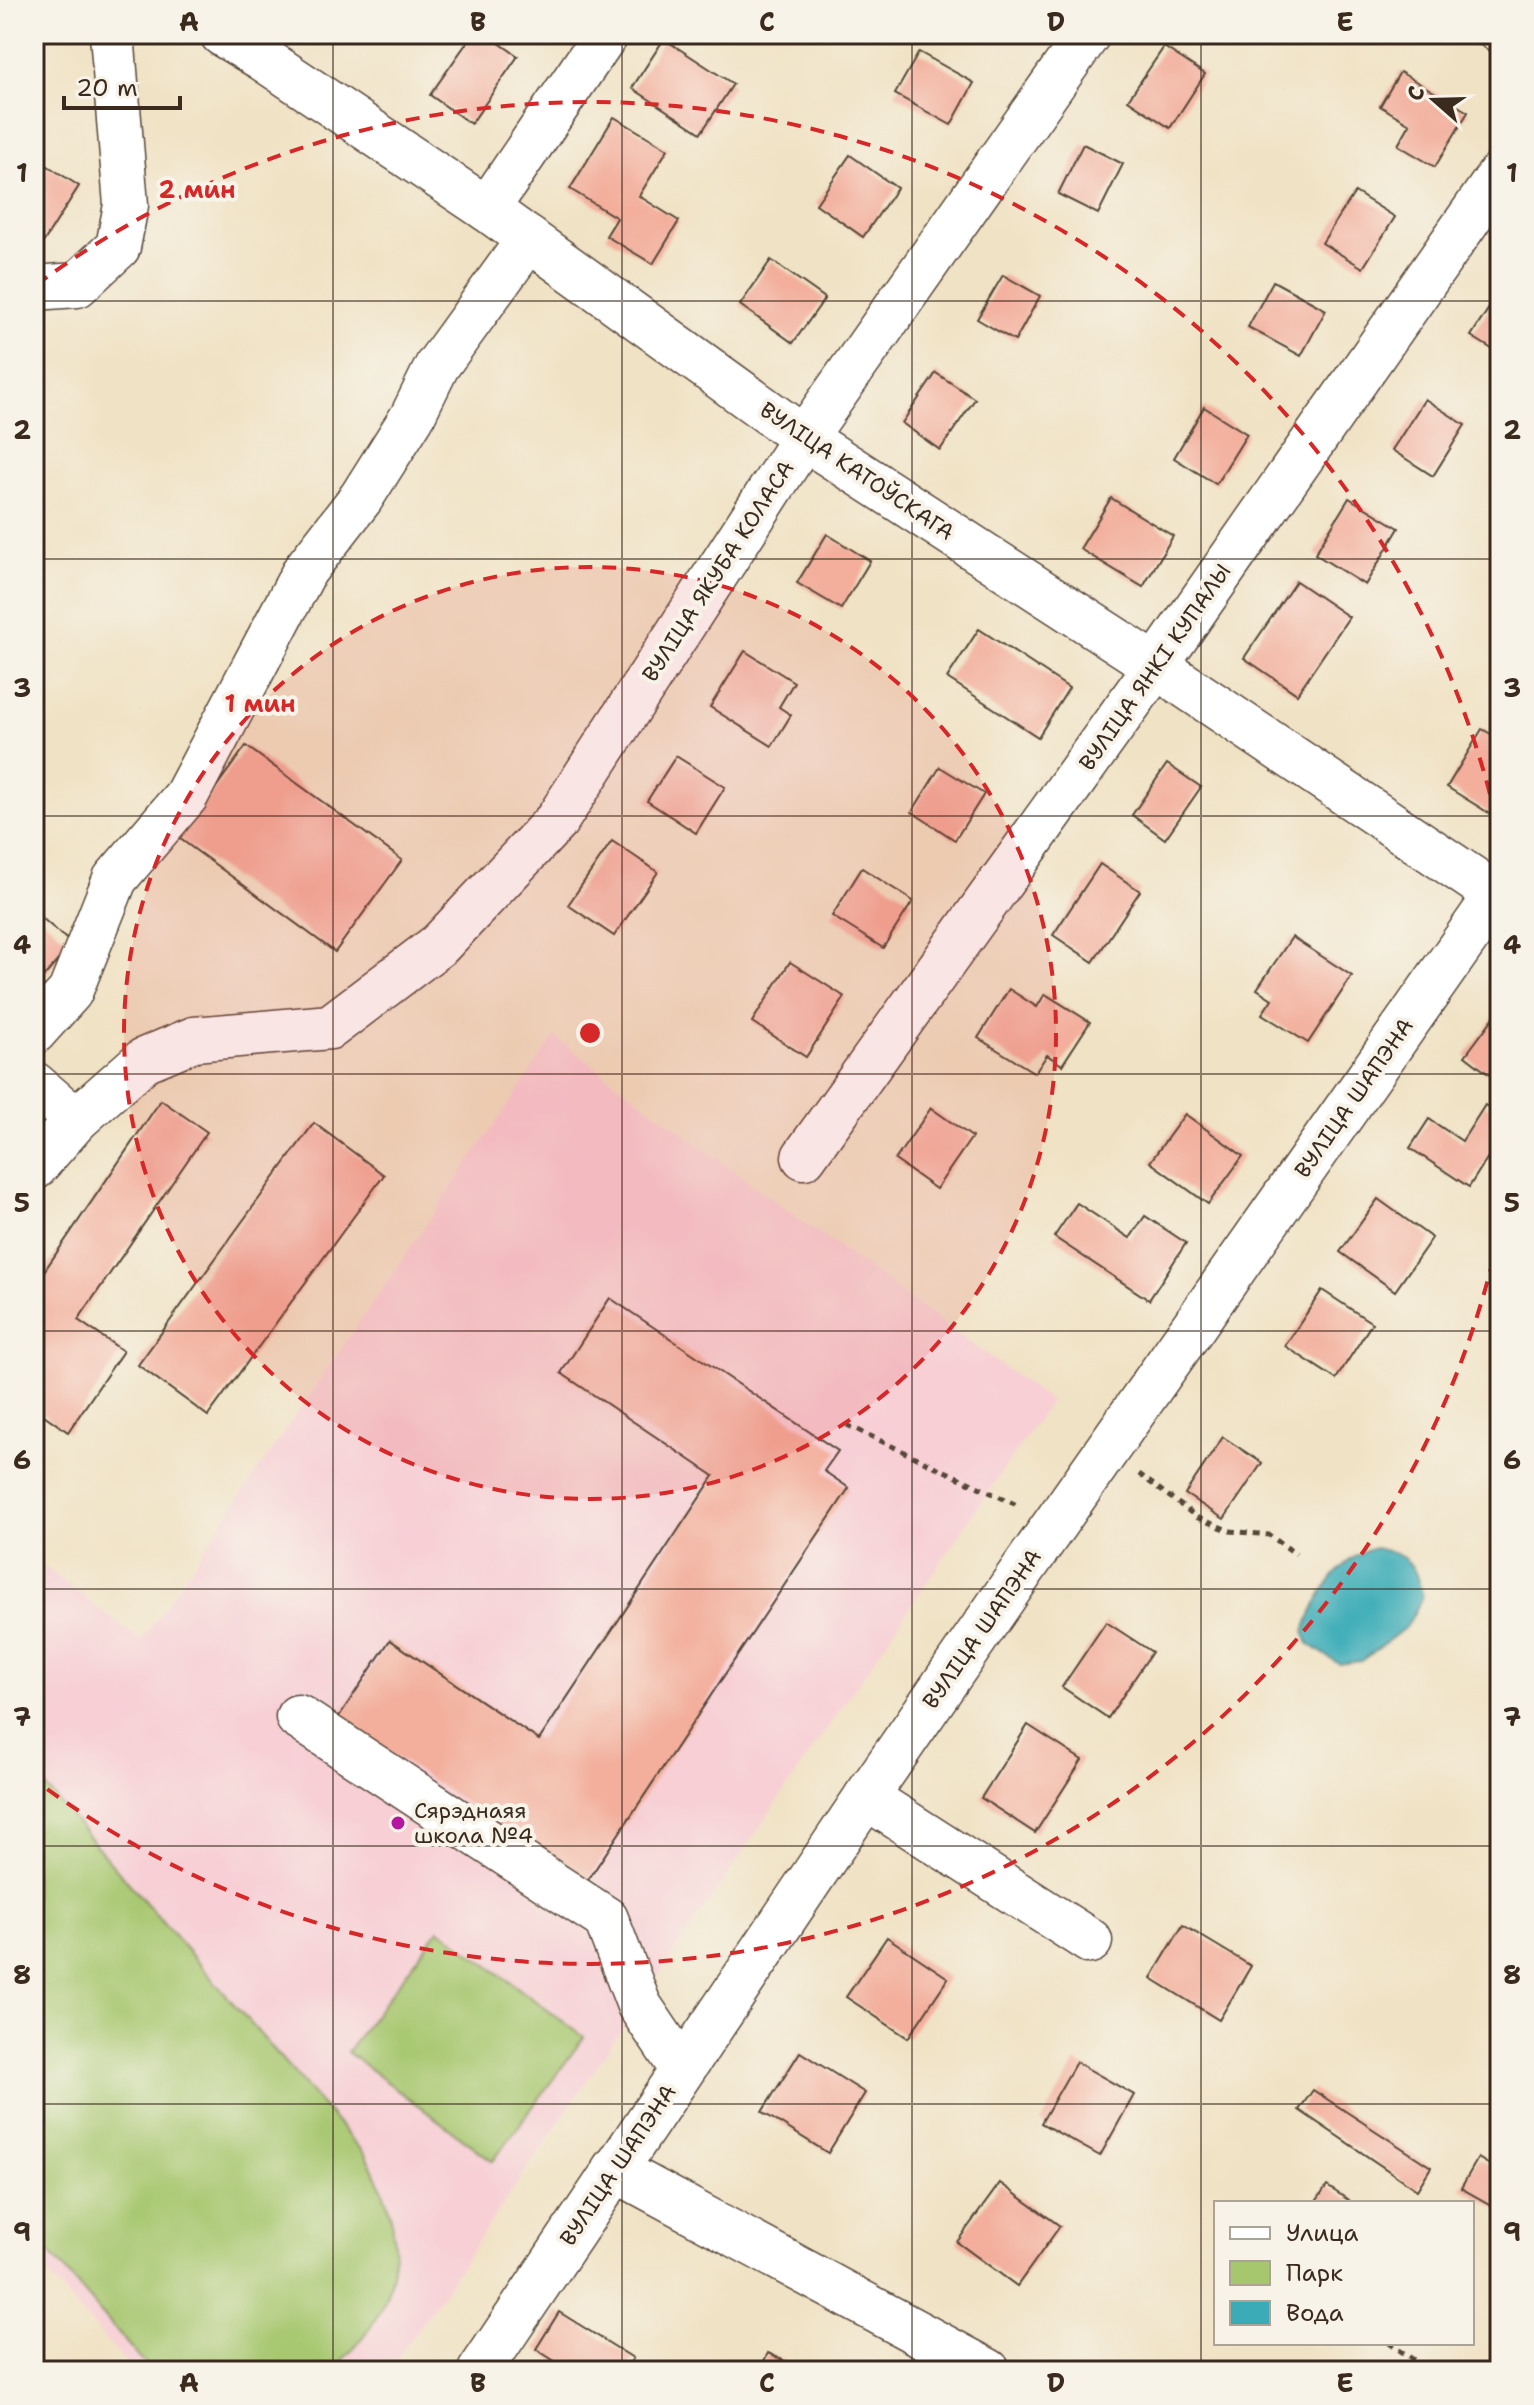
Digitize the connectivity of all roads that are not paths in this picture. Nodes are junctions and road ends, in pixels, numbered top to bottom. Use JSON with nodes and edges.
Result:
{"nodes":[{"id":1,"x":112,"y":34,"type":"edge"},
{"id":2,"x":222,"y":34,"type":"edge"},
{"id":3,"x":606,"y":34,"type":"edge"},
{"id":4,"x":1088,"y":34,"type":"edge"},
{"id":5,"x":270,"y":46,"type":"edge"},
{"id":6,"x":1500,"y":174,"type":"edge"},
{"id":7,"x":487,"y":209,"type":"junction"},
{"id":8,"x":529,"y":239,"type":"junction"},
{"id":9,"x":34,"y":288,"type":"edge"},
{"id":10,"x":804,"y":438,"type":"junction"},
{"id":11,"x":1156,"y":666,"type":"junction"},
{"id":12,"x":1499,"y":894,"type":"edge"},
{"id":13,"x":34,"y":1032,"type":"edge"},
{"id":14,"x":34,"y":1084,"type":"edge"},
{"id":15,"x":76,"y":1120,"type":"junction"},
{"id":16,"x":804,"y":1157,"type":"dead end"},
{"id":17,"x":34,"y":1168,"type":"edge"},
{"id":18,"x":298,"y":1717,"type":"dead end"},
{"id":19,"x":866,"y":1797,"type":"junction"},
{"id":20,"x":1090,"y":1941,"type":"dead end"},
{"id":21,"x":682,"y":2069,"type":"junction"},
{"id":22,"x":614,"y":2169,"type":"junction"},
{"id":23,"x":480,"y":2371,"type":"edge"},
{"id":24,"x":988,"y":2371,"type":"edge"}],
"edges":[{"from":1,"to":9,"type":"street"},
{"from":2,"to":5,"type":"street","name":"ВУЛІЦА КАТОЎСКАГА"},
{"from":3,"to":7,"type":"street"},
{"from":4,"to":10,"type":"street","name":"ВУЛІЦА ЯКУБА КОЛАСА"},
{"from":5,"to":7,"type":"street","name":"ВУЛІЦА КАТОЎСКАГА"},
{"from":6,"to":11,"type":"street","name":"ВУЛІЦА ЯНКІ КУПАЛЫ"},
{"from":7,"to":8,"type":"street","name":"ВУЛІЦА КАТОЎСКАГА"},
{"from":8,"to":10,"type":"street","name":"ВУЛІЦА КАТОЎСКАГА"},
{"from":8,"to":13,"type":"street"},
{"from":10,"to":11,"type":"street","name":"ВУЛІЦА КАТОЎСКАГА"},
{"from":10,"to":15,"type":"street","name":"ВУЛІЦА ЯКУБА КОЛАСА"},
{"from":11,"to":12,"type":"street","name":"ВУЛІЦА КАТОЎСКАГА"},
{"from":11,"to":16,"type":"street","name":"ВУЛІЦА ЯНКІ КУПАЛЫ"},
{"from":12,"to":19,"type":"street","name":"ВУЛІЦА ШАПЭНА"},
{"from":14,"to":15,"type":"street"},
{"from":15,"to":17,"type":"street"},
{"from":18,"to":21,"type":"street"},
{"from":19,"to":20,"type":"street"},
{"from":19,"to":21,"type":"street","name":"ВУЛІЦА ШАПЭНА"},
{"from":21,"to":22,"type":"street","name":"ВУЛІЦА ШАПЭНА"},
{"from":22,"to":23,"type":"street","name":"ВУЛІЦА ШАПЭНА"},
{"from":22,"to":24,"type":"street"}]}
